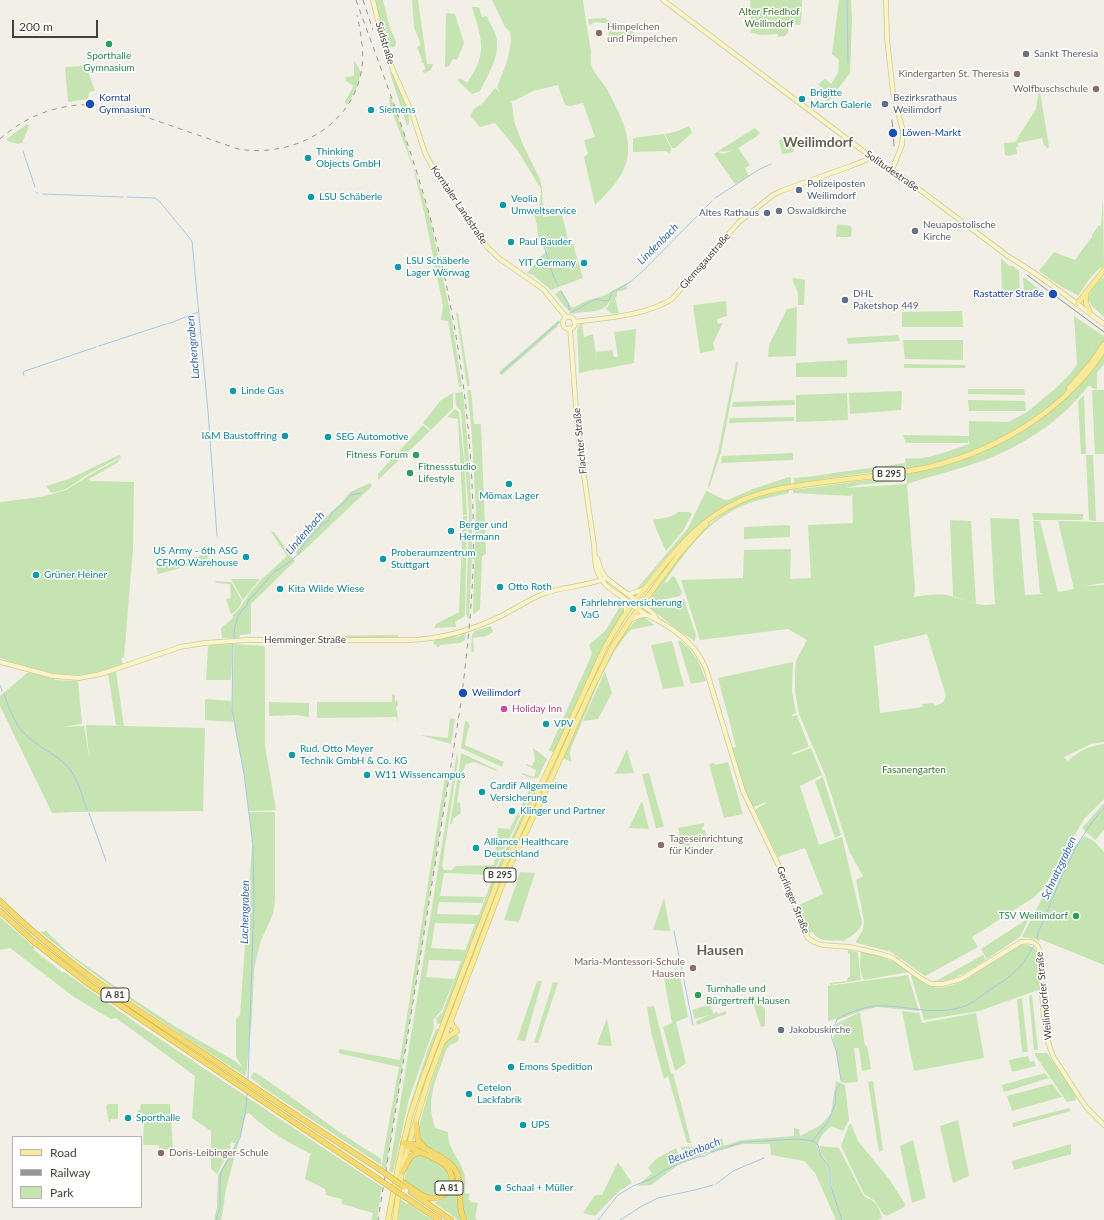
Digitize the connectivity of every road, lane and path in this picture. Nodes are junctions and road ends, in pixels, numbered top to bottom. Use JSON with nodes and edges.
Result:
{"nodes":[{"id":1,"x":373,"y":0,"type":"edge"},
{"id":2,"x":663,"y":0,"type":"edge"},
{"id":3,"x":886,"y":0,"type":"edge"},
{"id":4,"x":400,"y":86,"type":"joint"},
{"id":5,"x":870,"y":156,"type":"junction"},
{"id":6,"x":892,"y":170,"type":"junction"},
{"id":7,"x":1104,"y":270,"type":"edge"},
{"id":8,"x":1104,"y":274,"type":"edge"},
{"id":9,"x":1098,"y":277,"type":"junction"},
{"id":10,"x":1086,"y":292,"type":"junction"},
{"id":11,"x":1077,"y":304,"type":"junction"},
{"id":12,"x":1090,"y":313,"type":"junction"},
{"id":13,"x":566,"y":318,"type":"junction"},
{"id":14,"x":574,"y":322,"type":"junction"},
{"id":15,"x":1104,"y":324,"type":"edge"},
{"id":16,"x":570,"y":328,"type":"junction"},
{"id":17,"x":1104,"y":344,"type":"edge"},
{"id":18,"x":1104,"y":350,"type":"edge"},
{"id":19,"x":1057,"y":402,"type":"junction"},
{"id":20,"x":708,"y":521,"type":"junction"},
{"id":21,"x":603,"y":579,"type":"junction"},
{"id":22,"x":645,"y":589,"type":"junction"},
{"id":23,"x":626,"y":594,"type":"junction"},
{"id":24,"x":622,"y":598,"type":"junction"},
{"id":25,"x":635,"y":600,"type":"junction"},
{"id":26,"x":632,"y":605,"type":"junction"},
{"id":27,"x":642,"y":605,"type":"junction"},
{"id":28,"x":638,"y":609,"type":"junction"},
{"id":29,"x":626,"y":613,"type":"junction"},
{"id":30,"x":647,"y":615,"type":"junction"},
{"id":31,"x":631,"y":619,"type":"junction"},
{"id":32,"x":657,"y":620,"type":"junction"},
{"id":33,"x":0,"y":662,"type":"edge"},
{"id":34,"x":0,"y":902,"type":"edge"},
{"id":35,"x":0,"y":911,"type":"edge"},
{"id":36,"x":1038,"y":946,"type":"joint"},
{"id":37,"x":451,"y":1018,"type":"junction"},
{"id":38,"x":442,"y":1044,"type":"junction"},
{"id":39,"x":416,"y":1124,"type":"junction"},
{"id":40,"x":1104,"y":1125,"type":"edge"},
{"id":41,"x":403,"y":1143,"type":"junction"},
{"id":42,"x":409,"y":1145,"type":"junction"},
{"id":43,"x":424,"y":1151,"type":"junction"},
{"id":44,"x":402,"y":1172,"type":"junction"},
{"id":45,"x":404,"y":1185,"type":"junction"},
{"id":46,"x":437,"y":1219,"type":"edge"},
{"id":47,"x":388,"y":1220,"type":"edge"},
{"id":48,"x":395,"y":1220,"type":"edge"},
{"id":49,"x":451,"y":1220,"type":"edge"},
{"id":50,"x":464,"y":1220,"type":"edge"}],
"edges":[{"from":1,"to":4,"type":"main road","name":"Südstraße"},
{"from":2,"to":5,"type":"main road","name":"Solitudestraße"},
{"from":3,"to":6,"type":"main road"},
{"from":4,"to":13,"type":"main road","name":"Korntaler Landstraße"},
{"from":5,"to":6,"type":"main road","name":"Solitudestraße"},
{"from":5,"to":14,"type":"main road","name":"Glemsgaustraße"},
{"from":6,"to":11,"type":"main road","name":"Solitudestraße"},
{"from":7,"to":9,"type":"main road"},
{"from":8,"to":9,"type":"main road"},
{"from":9,"to":10,"type":"main road"},
{"from":10,"to":11,"type":"main road"},
{"from":10,"to":12,"type":"main road"},
{"from":11,"to":12,"type":"main road","name":"Solitudestraße"},
{"from":12,"to":15,"type":"main road","name":"Solitudestraße"},
{"from":13,"to":14,"type":"main road"},
{"from":13,"to":16,"type":"main road"},
{"from":14,"to":16,"type":"main road"},
{"from":16,"to":21,"type":"main road","name":"Flachter Straße"},
{"from":17,"to":19,"type":"main road","number":"B 295"},
{"from":18,"to":19,"type":"main road","number":"B 295"},
{"from":19,"to":20,"type":"main road","number":"B 295"},
{"from":20,"to":22,"type":"main road","number":"B 295"},
{"from":20,"to":27,"type":"main road","number":"B 295"},
{"from":21,"to":23,"type":"main road","name":"Flachter Straße"},
{"from":21,"to":24,"type":"main road","name":"Flachter Straße"},
{"from":21,"to":33,"type":"main road","name":"Hemminger Straße"},
{"from":22,"to":23,"type":"main road"},
{"from":22,"to":25,"type":"main road","number":"B 295"},
{"from":23,"to":25,"type":"main road","name":"Flachter Straße"},
{"from":24,"to":26,"type":"main road","name":"Flachter Straße"},
{"from":24,"to":29,"type":"main road"},
{"from":25,"to":26,"type":"main road","number":"B 295"},
{"from":25,"to":27,"type":"main road","name":"Flachter Straße"},
{"from":26,"to":28,"type":"main road","name":"Flachter Straße"},
{"from":26,"to":29,"type":"main road","number":"B 295"},
{"from":27,"to":28,"type":"main road","number":"B 295"},
{"from":27,"to":32,"type":"main road","name":"Gerlinger Straße"},
{"from":28,"to":30,"type":"main road","name":"Gerlinger Straße"},
{"from":28,"to":31,"type":"main road","number":"B 295"},
{"from":29,"to":41,"type":"main road","number":"B 295"},
{"from":30,"to":31,"type":"main road"},
{"from":30,"to":32,"type":"main road","name":"Gerlinger Straße"},
{"from":31,"to":37,"type":"main road","number":"B 295"},
{"from":32,"to":36,"type":"main road","name":"Gerlinger Straße"},
{"from":34,"to":45,"type":"highway","number":"A 81","bridge":true},
{"from":35,"to":46,"type":"highway","number":"A 81","bridge":true},
{"from":36,"to":40,"type":"main road","name":"Weilimdorfer Straße"},
{"from":37,"to":38,"type":"main road","number":"B 295"},
{"from":37,"to":38,"type":"main road"},
{"from":38,"to":39,"type":"main road","number":"B 295"},
{"from":39,"to":42,"type":"main road","number":"B 295"},
{"from":39,"to":43,"type":"highway"},
{"from":41,"to":42,"type":"highway","number":"A 81"},
{"from":41,"to":47,"type":"main road","number":"B 295"},
{"from":42,"to":43,"type":"highway","number":"A 81"},
{"from":42,"to":44,"type":"main road","number":"B 295"},
{"from":43,"to":44,"type":"highway"},
{"from":43,"to":45,"type":"highway","number":"A 81"},
{"from":43,"to":50,"type":"highway"},
{"from":44,"to":48,"type":"main road","number":"B 295"},
{"from":45,"to":49,"type":"highway","number":"A 81"}]}
